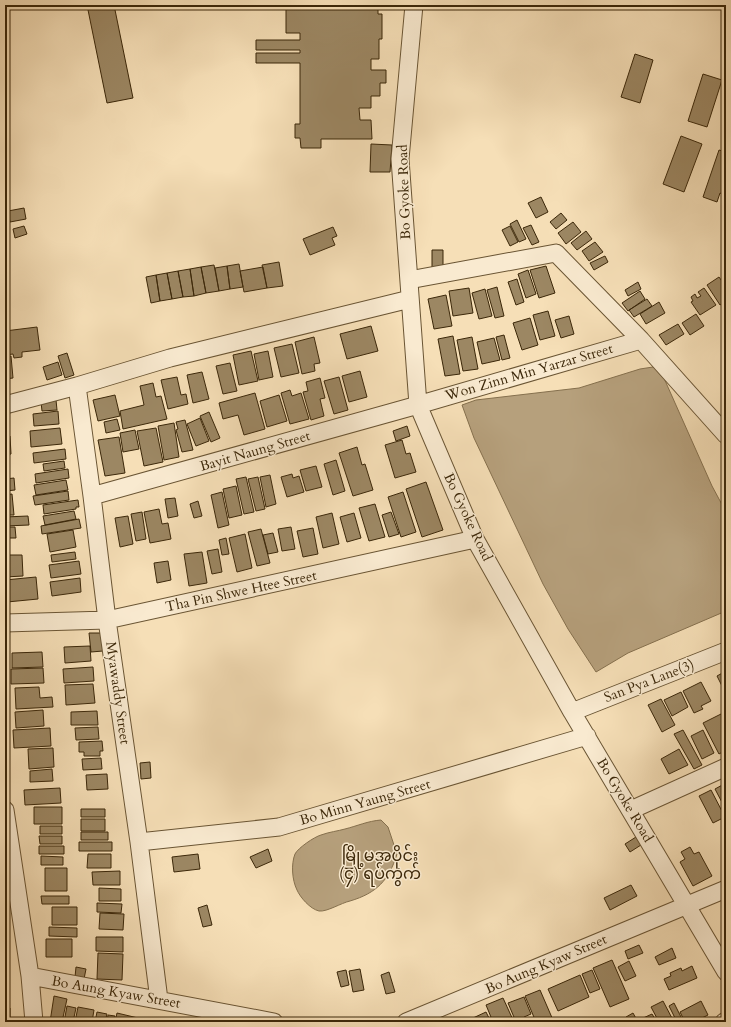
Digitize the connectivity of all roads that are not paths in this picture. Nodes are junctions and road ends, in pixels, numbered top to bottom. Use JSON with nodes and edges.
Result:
{"nodes":[{"id":1,"x":414,"y":5,"type":"edge"},
{"id":2,"x":409,"y":280,"type":"junction"},
{"id":3,"x":410,"y":299,"type":"junction"},
{"id":4,"x":641,"y":340,"type":"junction"},
{"id":5,"x":76,"y":386,"type":"junction"},
{"id":6,"x":5,"y":405,"type":"edge"},
{"id":7,"x":418,"y":405,"type":"junction"},
{"id":8,"x":726,"y":435,"type":"edge"},
{"id":9,"x":92,"y":496,"type":"junction"},
{"id":10,"x":475,"y":539,"type":"junction"},
{"id":11,"x":107,"y":620,"type":"junction"},
{"id":12,"x":5,"y":624,"type":"edge"},
{"id":13,"x":726,"y":651,"type":"edge"},
{"id":14,"x":572,"y":712,"type":"junction"},
{"id":15,"x":587,"y":736,"type":"junction"},
{"id":16,"x":726,"y":767,"type":"edge"},
{"id":17,"x":5,"y":810,"type":"edge"},
{"id":18,"x":631,"y":810,"type":"junction"},
{"id":19,"x":139,"y":842,"type":"junction"},
{"id":20,"x":726,"y":889,"type":"edge"},
{"id":21,"x":687,"y":905,"type":"junction"},
{"id":22,"x":726,"y":972,"type":"edge"},
{"id":23,"x":30,"y":976,"type":"junction"},
{"id":24,"x":158,"y":1000,"type":"junction"},
{"id":25,"x":34,"y":1022,"type":"edge"},
{"id":26,"x":274,"y":1022,"type":"edge"},
{"id":27,"x":406,"y":1022,"type":"edge"}],
"edges":[{"from":1,"to":2,"type":"street","name":"Bo Gyoke Road"},
{"from":2,"to":3,"type":"street","name":"Bo Gyoke Road"},
{"from":2,"to":4,"type":"street"},
{"from":3,"to":5,"type":"street"},
{"from":3,"to":7,"type":"street","name":"Bo Gyoke Road"},
{"from":4,"to":7,"type":"street","name":"Won Zinn Min Yarzar Street"},
{"from":4,"to":8,"type":"street"},
{"from":5,"to":6,"type":"street"},
{"from":5,"to":9,"type":"street","name":"Myawaddy Street"},
{"from":7,"to":9,"type":"street","name":"Bayit Naung Street"},
{"from":7,"to":10,"type":"street","name":"Bo Gyoke Road"},
{"from":9,"to":11,"type":"street","name":"Myawaddy Street"},
{"from":10,"to":11,"type":"street","name":"Tha Pin Shwe Htee Street"},
{"from":10,"to":14,"type":"street","name":"Bo Gyoke Road"},
{"from":11,"to":12,"type":"street","name":"Tha Pin Shwe Htee Street"},
{"from":11,"to":19,"type":"street","name":"Myawaddy Street"},
{"from":13,"to":14,"type":"street","name":"San Pya Lane(3)"},
{"from":14,"to":15,"type":"street","name":"Bo Gyoke Road"},
{"from":15,"to":18,"type":"street","name":"Bo Gyoke Road"},
{"from":15,"to":19,"type":"street","name":"Bo Minn Yaung Street"},
{"from":16,"to":18,"type":"street"},
{"from":17,"to":23,"type":"street"},
{"from":18,"to":21,"type":"street","name":"Bo Gyoke Road"},
{"from":19,"to":24,"type":"street","name":"Myawaddy Street"},
{"from":20,"to":21,"type":"street","name":"Bo Aung Kyaw Street"},
{"from":21,"to":22,"type":"street","name":"Bo Gyoke Road"},
{"from":21,"to":27,"type":"street","name":"Bo Aung Kyaw Street"},
{"from":23,"to":24,"type":"street","name":"Bo Aung Kyaw Street"},
{"from":23,"to":25,"type":"street"},
{"from":24,"to":26,"type":"street","name":"Bo Aung Kyaw Street"}]}
